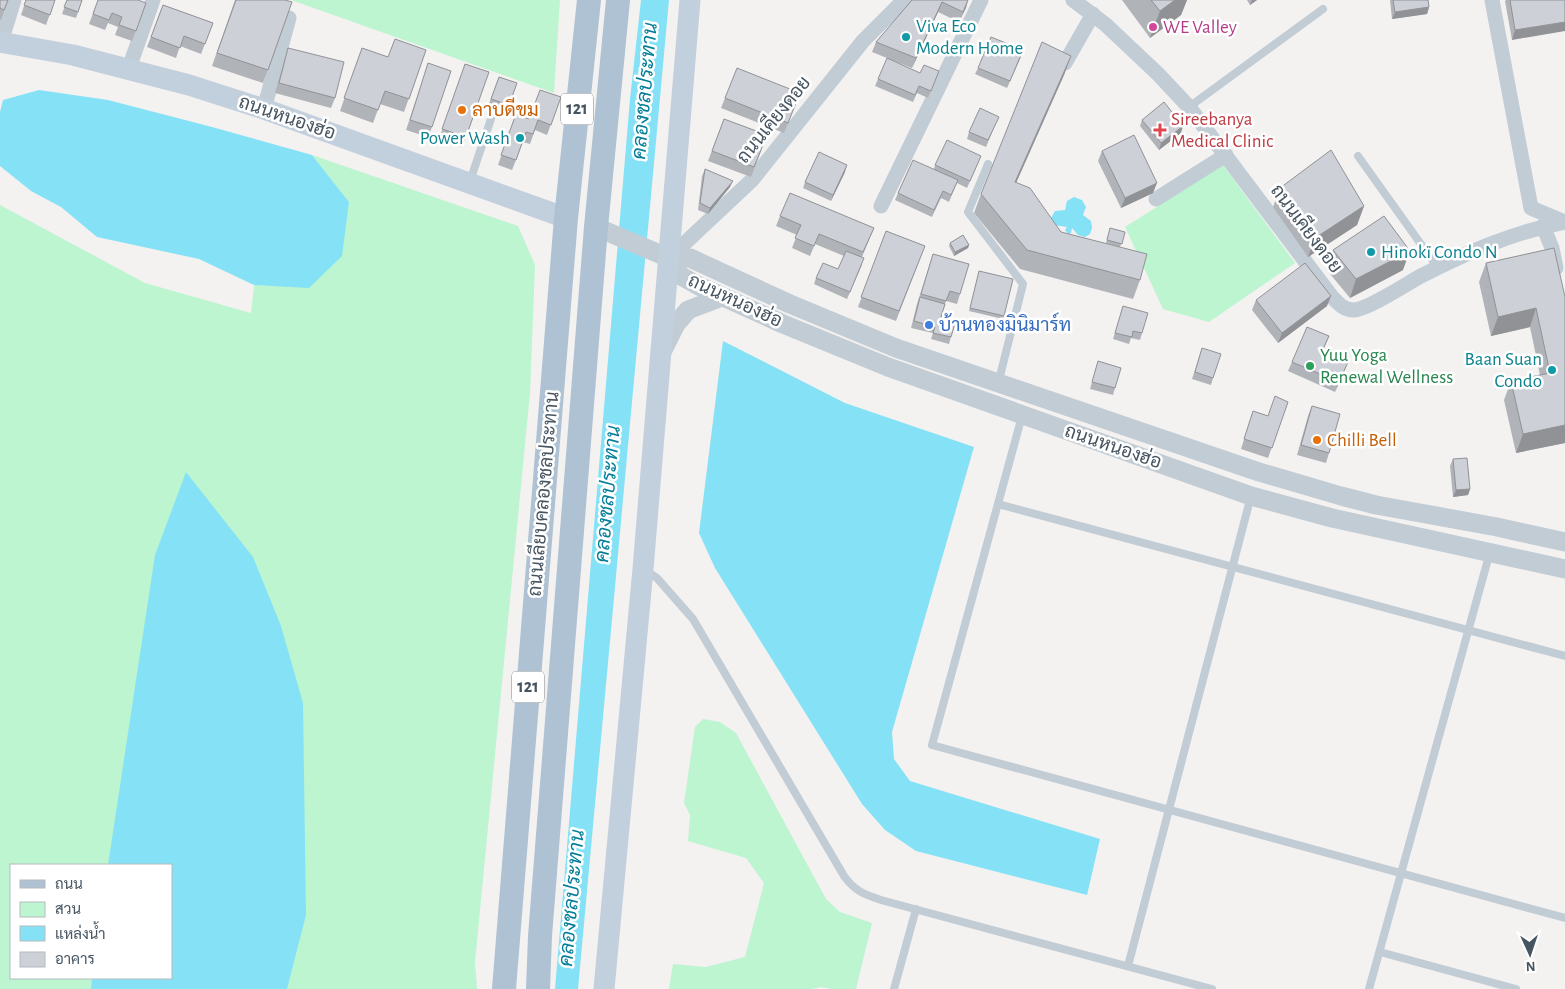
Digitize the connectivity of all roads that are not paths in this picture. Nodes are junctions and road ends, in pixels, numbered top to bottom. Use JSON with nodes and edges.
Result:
{"nodes":[{"id":1,"x":14,"y":0,"type":"edge"},
{"id":2,"x":153,"y":0,"type":"edge"},
{"id":3,"x":589,"y":0,"type":"edge"},
{"id":4,"x":618,"y":0,"type":"edge"},
{"id":5,"x":690,"y":0,"type":"edge"},
{"id":6,"x":904,"y":0,"type":"edge"},
{"id":7,"x":981,"y":0,"type":"edge"},
{"id":8,"x":1073,"y":0,"type":"edge"},
{"id":9,"x":1492,"y":0,"type":"edge"},
{"id":10,"x":1323,"y":9,"type":"dead end"},
{"id":11,"x":1093,"y":14,"type":"junction"},
{"id":12,"x":289,"y":18,"type":"edge"},
{"id":13,"x":0,"y":42,"type":"edge"},
{"id":14,"x":1065,"y":63,"type":"edge"},
{"id":15,"x":129,"y":68,"type":"junction"},
{"id":16,"x":1189,"y":108,"type":"junction"},
{"id":17,"x":264,"y":109,"type":"junction"},
{"id":18,"x":491,"y":119,"type":"dead end"},
{"id":19,"x":1226,"y":155,"type":"junction"},
{"id":20,"x":1358,"y":156,"type":"dead end"},
{"id":21,"x":988,"y":164,"type":"dead end"},
{"id":22,"x":469,"y":184,"type":"junction"},
{"id":23,"x":1156,"y":200,"type":"dead end"},
{"id":24,"x":881,"y":206,"type":"dead end"},
{"id":25,"x":566,"y":218,"type":"junction"},
{"id":26,"x":1565,"y":222,"type":"edge"},
{"id":27,"x":1543,"y":226,"type":"junction"},
{"id":28,"x":596,"y":228,"type":"junction"},
{"id":29,"x":670,"y":258,"type":"junction"},
{"id":30,"x":1438,"y":268,"type":"junction"},
{"id":31,"x":1559,"y":283,"type":"edge"},
{"id":32,"x":722,"y":297,"type":"junction"},
{"id":33,"x":661,"y":353,"type":"junction"},
{"id":34,"x":998,"y":384,"type":"junction"},
{"id":35,"x":1022,"y":416,"type":"junction"},
{"id":36,"x":1259,"y":472,"type":"junction"},
{"id":37,"x":1251,"y":496,"type":"junction"},
{"id":38,"x":998,"y":504,"type":"junction"},
{"id":39,"x":1565,"y":542,"type":"edge"},
{"id":40,"x":1490,"y":552,"type":"junction"},
{"id":41,"x":1232,"y":567,"type":"junction"},
{"id":42,"x":643,"y":569,"type":"junction"},
{"id":43,"x":1565,"y":569,"type":"edge"},
{"id":44,"x":1468,"y":630,"type":"junction"},
{"id":45,"x":1565,"y":656,"type":"edge"},
{"id":46,"x":1169,"y":809,"type":"junction"},
{"id":47,"x":1401,"y":873,"type":"junction"},
{"id":48,"x":916,"y":909,"type":"junction"},
{"id":49,"x":1565,"y":918,"type":"edge"},
{"id":50,"x":1380,"y":952,"type":"junction"},
{"id":51,"x":1128,"y":966,"type":"junction"},
{"id":52,"x":504,"y":989,"type":"edge"},
{"id":53,"x":538,"y":989,"type":"edge"},
{"id":54,"x":604,"y":989,"type":"edge"},
{"id":55,"x":894,"y":989,"type":"edge"},
{"id":56,"x":1212,"y":989,"type":"edge"},
{"id":57,"x":1369,"y":989,"type":"edge"},
{"id":58,"x":1516,"y":989,"type":"edge"}],
"edges":[{"from":1,"to":13,"type":"street"},
{"from":2,"to":15,"type":"street"},
{"from":3,"to":25,"type":"main road","name":"ถนนเลียบคลองชลประทาน","number":"121"},
{"from":4,"to":28,"type":"main road","name":"ถนนเลียบคลองชลประทาน","number":"121"},
{"from":5,"to":29,"type":"main road"},
{"from":6,"to":29,"type":"street","name":"ถนนเคียงดอย"},
{"from":7,"to":24,"type":"street"},
{"from":8,"to":11,"type":"street","name":"ถนนเคียงดอย"},
{"from":9,"to":26,"type":"street"},
{"from":10,"to":16,"type":"lane"},
{"from":11,"to":14,"type":"street"},
{"from":11,"to":16,"type":"street","name":"ถนนเคียงดอย"},
{"from":12,"to":17,"type":"street"},
{"from":13,"to":15,"type":"main road","name":"ถนนหนองฮ่อ"},
{"from":15,"to":17,"type":"main road","name":"ถนนหนองฮ่อ"},
{"from":16,"to":19,"type":"street","name":"ถนนเคียงดอย"},
{"from":17,"to":22,"type":"main road","name":"ถนนหนองฮ่อ"},
{"from":18,"to":22,"type":"lane"},
{"from":19,"to":23,"type":"street"},
{"from":19,"to":30,"type":"street","name":"ถนนเคียงดอย"},
{"from":20,"to":30,"type":"lane"},
{"from":21,"to":34,"type":"lane"},
{"from":22,"to":25,"type":"main road","name":"ถนนหนองฮ่อ"},
{"from":25,"to":28,"type":"main road"},
{"from":25,"to":52,"type":"main road","name":"ถนนเลียบคลองชลประทาน","number":"121"},
{"from":26,"to":27,"type":"street","name":"ถนนเคียงดอย"},
{"from":27,"to":30,"type":"street","name":"ถนนเคียงดอย"},
{"from":27,"to":31,"type":"street"},
{"from":28,"to":29,"type":"street"},
{"from":28,"to":53,"type":"main road","name":"ถนนเลียบคลองชลประทาน","number":"121"},
{"from":29,"to":32,"type":"street","name":"ถนนหนองฮ่อ"},
{"from":29,"to":33,"type":"main road"},
{"from":29,"to":34,"type":"street","name":"ถนนหนองฮ่อ"},
{"from":32,"to":33,"type":"street"},
{"from":32,"to":35,"type":"street","name":"ถนนหนองฮ่อ"},
{"from":33,"to":42,"type":"main road"},
{"from":34,"to":36,"type":"street","name":"ถนนหนองฮ่อ"},
{"from":35,"to":37,"type":"street","name":"ถนนหนองฮ่อ"},
{"from":35,"to":38,"type":"lane"},
{"from":36,"to":37,"type":"street"},
{"from":36,"to":39,"type":"street","name":"ถนนหนองฮ่อ"},
{"from":37,"to":40,"type":"street","name":"ถนนหนองฮ่อ"},
{"from":37,"to":41,"type":"lane"},
{"from":38,"to":41,"type":"lane"},
{"from":38,"to":46,"type":"lane"},
{"from":40,"to":43,"type":"street","name":"ถนนหนองฮ่อ"},
{"from":40,"to":44,"type":"lane"},
{"from":41,"to":44,"type":"lane"},
{"from":41,"to":46,"type":"lane"},
{"from":42,"to":48,"type":"lane"},
{"from":42,"to":54,"type":"main road"},
{"from":44,"to":45,"type":"lane"},
{"from":44,"to":47,"type":"lane"},
{"from":46,"to":47,"type":"lane"},
{"from":46,"to":51,"type":"lane"},
{"from":47,"to":49,"type":"lane"},
{"from":47,"to":50,"type":"lane"},
{"from":48,"to":51,"type":"lane"},
{"from":48,"to":55,"type":"lane"},
{"from":50,"to":57,"type":"lane"},
{"from":50,"to":58,"type":"lane"},
{"from":51,"to":56,"type":"lane"}]}
